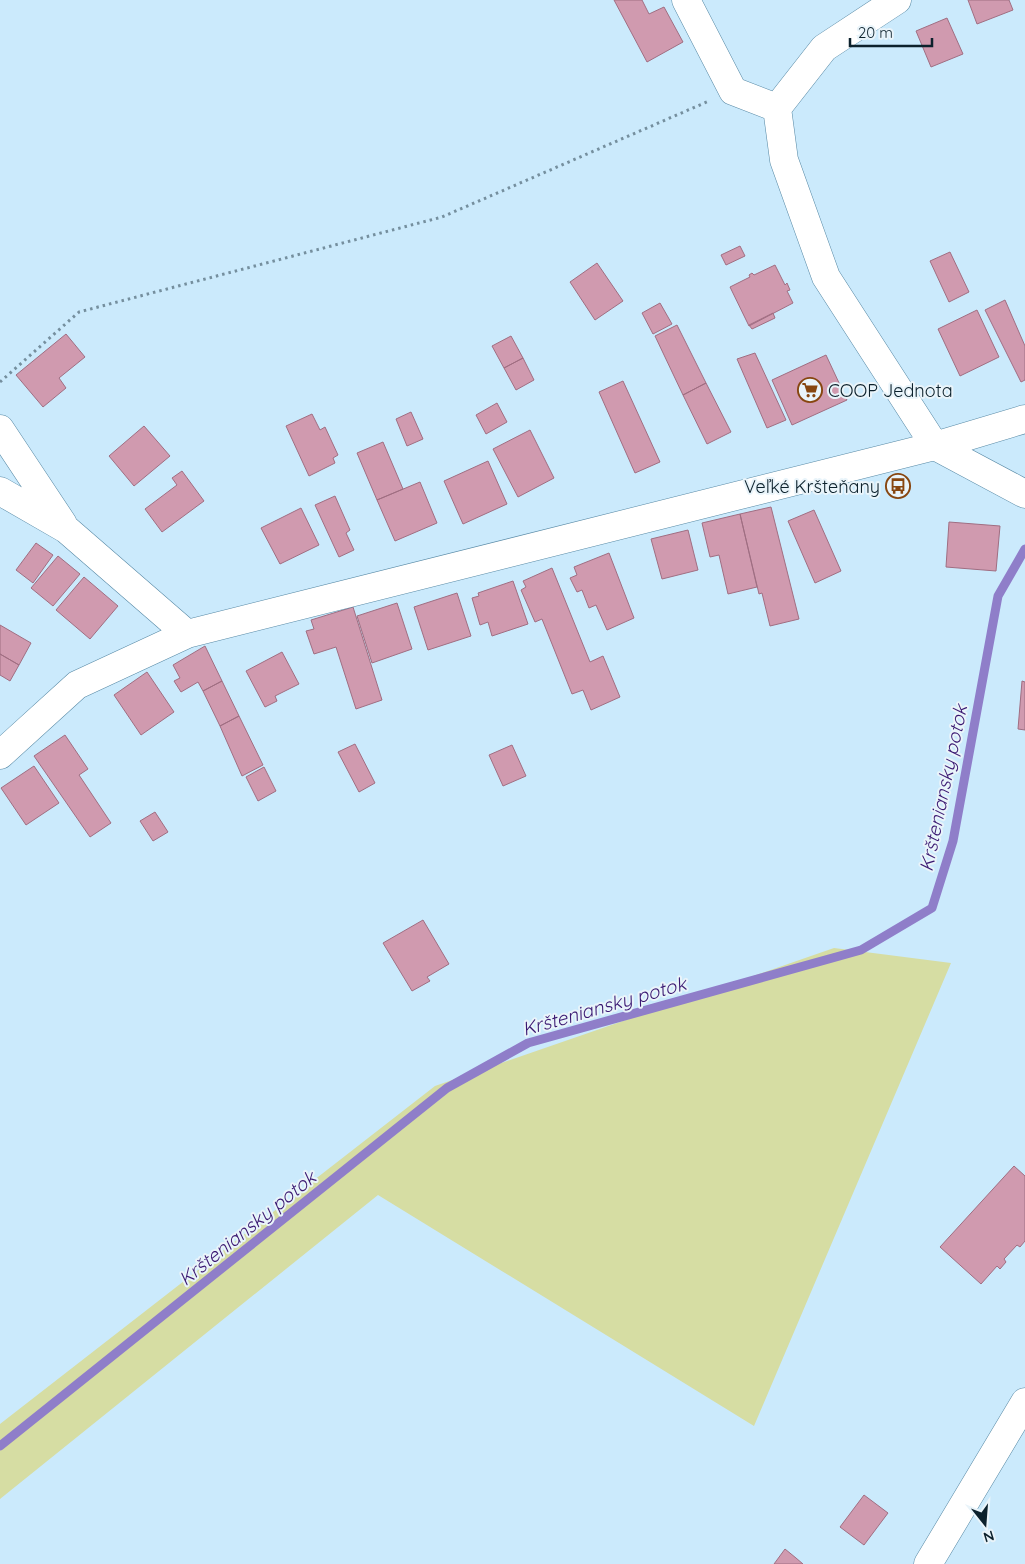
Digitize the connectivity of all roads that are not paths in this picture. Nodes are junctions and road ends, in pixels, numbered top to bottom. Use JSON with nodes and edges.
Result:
{"nodes":[{"id":1,"x":686,"y":0,"type":"edge"},
{"id":2,"x":898,"y":0,"type":"edge"},
{"id":3,"x":778,"y":108,"type":"junction"},
{"id":4,"x":1025,"y":420,"type":"edge"},
{"id":5,"x":0,"y":429,"type":"edge"},
{"id":6,"x":935,"y":446,"type":"junction"},
{"id":7,"x":0,"y":491,"type":"edge"},
{"id":8,"x":1025,"y":494,"type":"edge"},
{"id":9,"x":66,"y":529,"type":"junction"},
{"id":10,"x":187,"y":634,"type":"junction"},
{"id":11,"x":0,"y":755,"type":"edge"},
{"id":12,"x":1025,"y":1402,"type":"edge"},
{"id":13,"x":928,"y":1564,"type":"edge"}],
"edges":[{"from":1,"to":3,"type":"street"},
{"from":2,"to":3,"type":"street"},
{"from":3,"to":6,"type":"street"},
{"from":4,"to":6,"type":"street"},
{"from":5,"to":9,"type":"street"},
{"from":6,"to":8,"type":"street"},
{"from":6,"to":10,"type":"street"},
{"from":7,"to":9,"type":"street"},
{"from":9,"to":10,"type":"street"},
{"from":10,"to":11,"type":"street"},
{"from":12,"to":13,"type":"street"}]}
